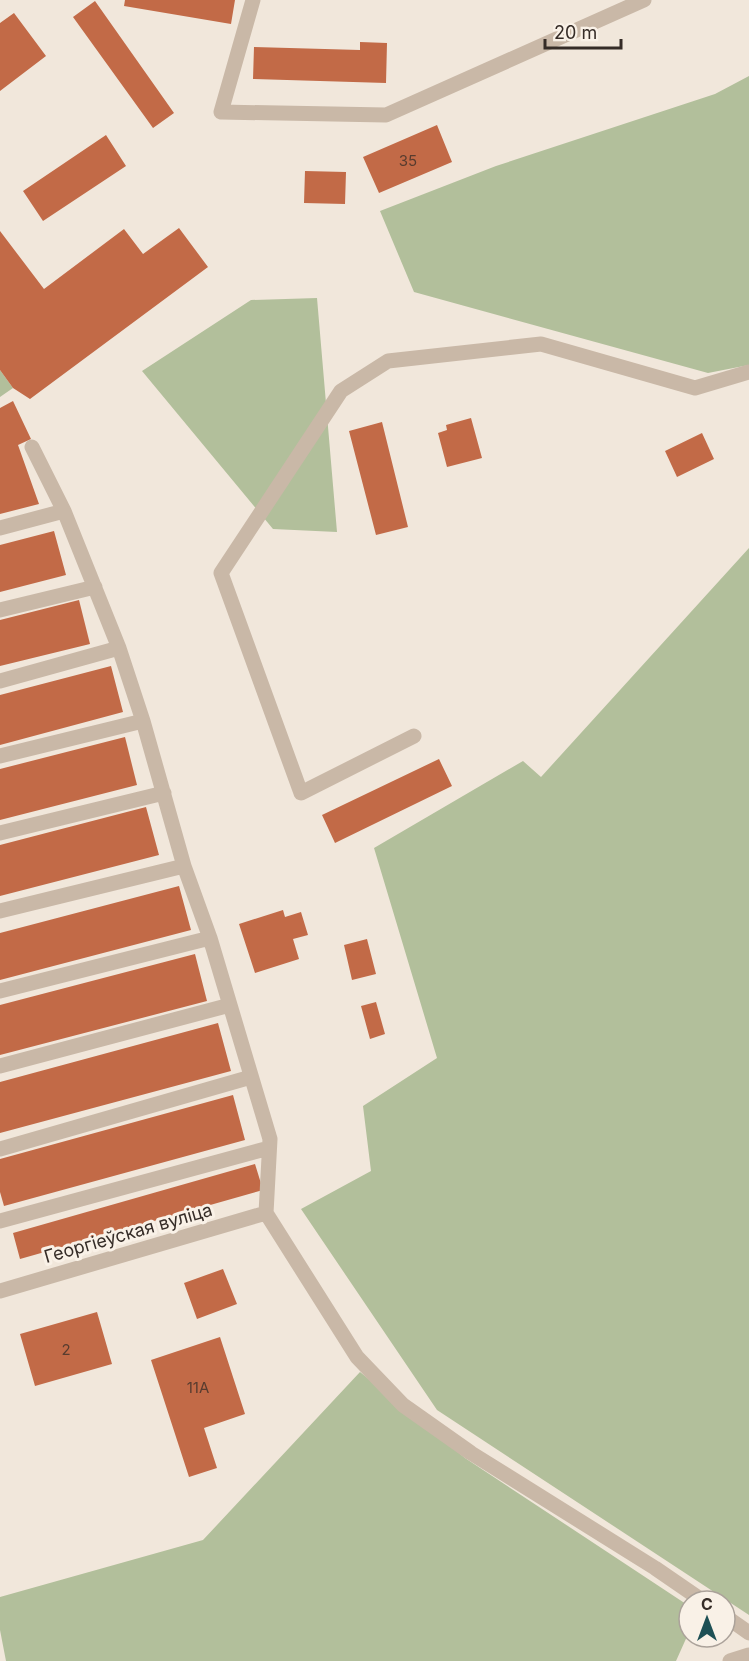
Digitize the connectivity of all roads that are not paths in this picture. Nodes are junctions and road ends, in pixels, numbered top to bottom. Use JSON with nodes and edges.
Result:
{"nodes":[{"id":1,"x":253,"y":0,"type":"edge"},
{"id":2,"x":644,"y":0,"type":"edge"},
{"id":3,"x":749,"y":372,"type":"edge"},
{"id":4,"x":32,"y":447,"type":"dead end"},
{"id":5,"x":64,"y":511,"type":"junction"},
{"id":6,"x":0,"y":528,"type":"edge"},
{"id":7,"x":95,"y":587,"type":"junction"},
{"id":8,"x":0,"y":610,"type":"edge"},
{"id":9,"x":119,"y":648,"type":"junction"},
{"id":10,"x":0,"y":681,"type":"edge"},
{"id":11,"x":143,"y":721,"type":"junction"},
{"id":12,"x":414,"y":736,"type":"dead end"},
{"id":13,"x":0,"y":756,"type":"edge"},
{"id":14,"x":164,"y":793,"type":"junction"},
{"id":15,"x":0,"y":833,"type":"edge"},
{"id":16,"x":184,"y":867,"type":"junction"},
{"id":17,"x":0,"y":911,"type":"edge"},
{"id":18,"x":210,"y":938,"type":"junction"},
{"id":19,"x":0,"y":991,"type":"edge"},
{"id":20,"x":230,"y":1005,"type":"junction"},
{"id":21,"x":0,"y":1066,"type":"edge"},
{"id":22,"x":251,"y":1077,"type":"junction"},
{"id":23,"x":269,"y":1148,"type":"junction"},
{"id":24,"x":0,"y":1149,"type":"edge"},
{"id":25,"x":266,"y":1213,"type":"junction"},
{"id":26,"x":0,"y":1221,"type":"edge"},
{"id":27,"x":0,"y":1291,"type":"edge"},
{"id":28,"x":686,"y":1589,"type":"edge"},
{"id":29,"x":749,"y":1655,"type":"edge"},
{"id":30,"x":730,"y":1661,"type":"edge"}],
"edges":[{"from":1,"to":2,"type":"street"},
{"from":3,"to":12,"type":"street"},
{"from":4,"to":5,"type":"street"},
{"from":5,"to":6,"type":"street"},
{"from":5,"to":7,"type":"street"},
{"from":7,"to":8,"type":"street"},
{"from":7,"to":9,"type":"street"},
{"from":9,"to":10,"type":"street"},
{"from":9,"to":11,"type":"street"},
{"from":11,"to":13,"type":"street"},
{"from":11,"to":14,"type":"street"},
{"from":14,"to":15,"type":"street"},
{"from":14,"to":16,"type":"street"},
{"from":16,"to":17,"type":"street"},
{"from":16,"to":18,"type":"street"},
{"from":18,"to":19,"type":"street"},
{"from":18,"to":20,"type":"street"},
{"from":20,"to":21,"type":"street"},
{"from":20,"to":22,"type":"street"},
{"from":22,"to":23,"type":"street"},
{"from":22,"to":24,"type":"street"},
{"from":23,"to":25,"type":"street"},
{"from":23,"to":26,"type":"street"},
{"from":25,"to":27,"type":"street","name":"Георгіеўская вуліца"},
{"from":25,"to":28,"type":"street"},
{"from":29,"to":30,"type":"street"}]}
